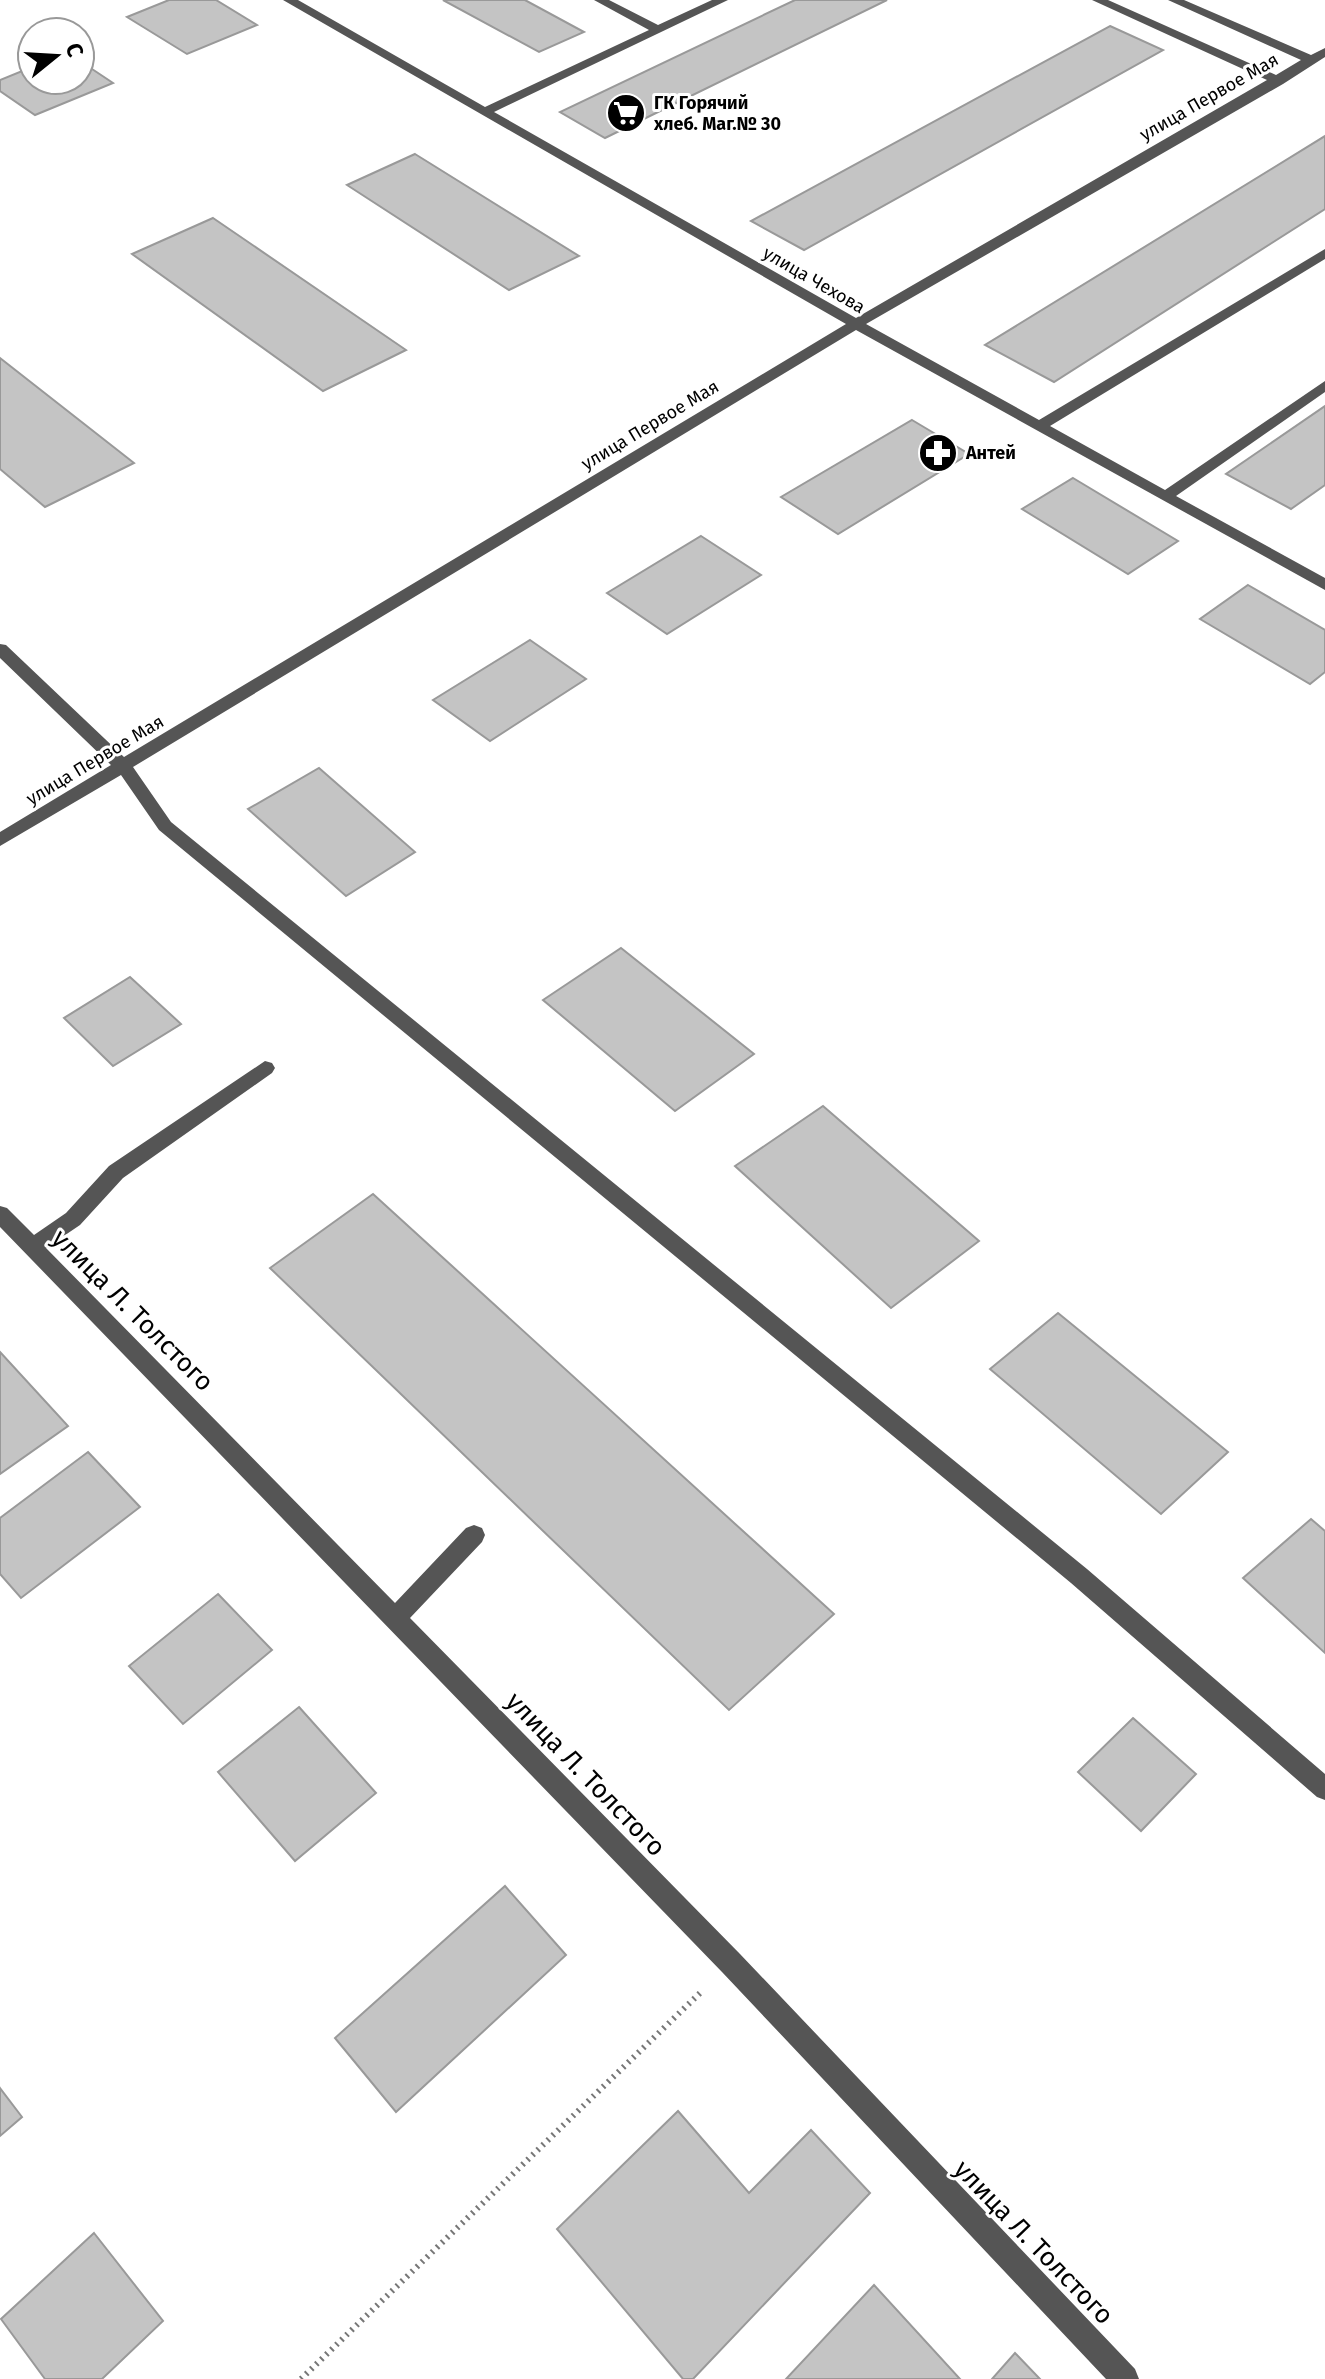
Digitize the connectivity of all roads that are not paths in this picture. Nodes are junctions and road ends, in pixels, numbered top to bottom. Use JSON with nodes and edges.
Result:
{"nodes":[{"id":1,"x":289,"y":0,"type":"edge"},
{"id":2,"x":600,"y":0,"type":"edge"},
{"id":3,"x":722,"y":0,"type":"edge"},
{"id":4,"x":1098,"y":0,"type":"edge"},
{"id":5,"x":1174,"y":0,"type":"edge"},
{"id":6,"x":658,"y":30,"type":"junction"},
{"id":7,"x":1325,"y":52,"type":"edge"},
{"id":8,"x":1311,"y":60,"type":"junction"},
{"id":9,"x":1279,"y":81,"type":"junction"},
{"id":10,"x":484,"y":112,"type":"junction"},
{"id":11,"x":1325,"y":253,"type":"edge"},
{"id":12,"x":856,"y":324,"type":"junction"},
{"id":13,"x":1325,"y":385,"type":"edge"},
{"id":14,"x":1038,"y":427,"type":"junction"},
{"id":15,"x":1166,"y":496,"type":"junction"},
{"id":16,"x":1325,"y":585,"type":"edge"},
{"id":17,"x":0,"y":649,"type":"edge"},
{"id":18,"x":124,"y":767,"type":"junction"},
{"id":19,"x":0,"y":840,"type":"edge"},
{"id":20,"x":265,"y":1068,"type":"dead end"},
{"id":21,"x":0,"y":1214,"type":"edge"},
{"id":22,"x":32,"y":1247,"type":"junction"},
{"id":23,"x":474,"y":1535,"type":"dead end"},
{"id":24,"x":396,"y":1617,"type":"junction"},
{"id":25,"x":1325,"y":1789,"type":"edge"},
{"id":26,"x":1125,"y":2379,"type":"edge"}],
"edges":[{"from":1,"to":10,"type":"street","name":"улица Чехова"},
{"from":2,"to":6,"type":"street"},
{"from":3,"to":6,"type":"street"},
{"from":4,"to":9,"type":"street"},
{"from":5,"to":8,"type":"street"},
{"from":6,"to":10,"type":"street"},
{"from":7,"to":8,"type":"street","name":"улица Первое Мая"},
{"from":8,"to":9,"type":"street","name":"улица Первое Мая"},
{"from":9,"to":12,"type":"street","name":"улица Первое Мая"},
{"from":10,"to":12,"type":"street","name":"улица Чехова"},
{"from":11,"to":14,"type":"street"},
{"from":12,"to":14,"type":"street","name":"улица Чехова"},
{"from":12,"to":18,"type":"street","name":"улица Первое Мая"},
{"from":13,"to":15,"type":"street"},
{"from":14,"to":15,"type":"street","name":"улица Чехова"},
{"from":15,"to":16,"type":"street","name":"улица Чехова"},
{"from":17,"to":18,"type":"street"},
{"from":18,"to":19,"type":"street","name":"улица Первое Мая"},
{"from":18,"to":25,"type":"street"},
{"from":20,"to":22,"type":"street"},
{"from":21,"to":22,"type":"street","name":"улица Л. Толстого"},
{"from":22,"to":24,"type":"street","name":"улица Л. Толстого"},
{"from":23,"to":24,"type":"street"},
{"from":24,"to":26,"type":"street","name":"улица Л. Толстого"}]}
